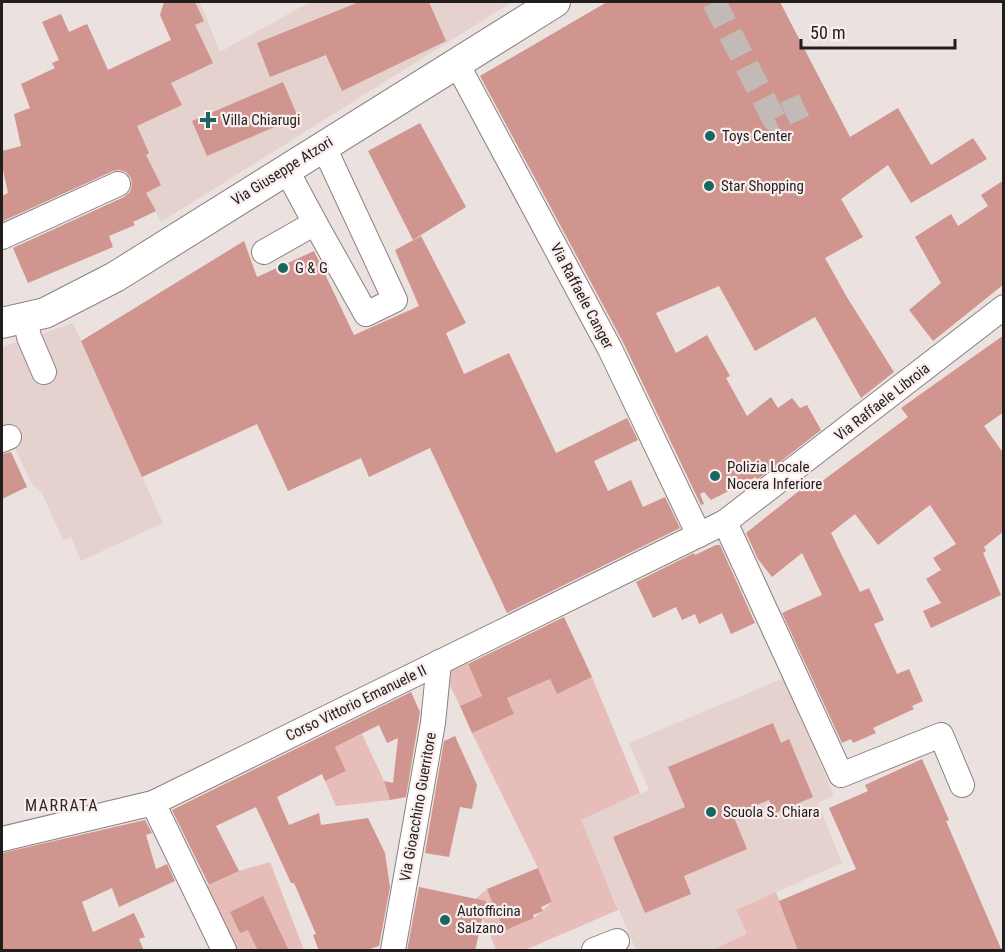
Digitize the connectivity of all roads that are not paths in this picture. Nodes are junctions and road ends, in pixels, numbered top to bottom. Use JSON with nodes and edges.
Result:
{"nodes":[{"id":1,"x":555,"y":2,"type":"edge"},
{"id":2,"x":456,"y":62,"type":"junction"},
{"id":3,"x":323,"y":146,"type":"junction"},
{"id":4,"x":286,"y":169,"type":"junction"},
{"id":5,"x":118,"y":184,"type":"dead end"},
{"id":6,"x":315,"y":223,"type":"junction"},
{"id":7,"x":2,"y":237,"type":"edge"},
{"id":8,"x":264,"y":252,"type":"dead end"},
{"id":9,"x":1004,"y":307,"type":"edge"},
{"id":10,"x":13,"y":321,"type":"edge"},
{"id":11,"x":44,"y":372,"type":"dead end"},
{"id":12,"x":725,"y":522,"type":"junction"},
{"id":13,"x":699,"y":535,"type":"junction"},
{"id":14,"x":439,"y":662,"type":"junction"},
{"id":15,"x":962,"y":785,"type":"dead end"},
{"id":16,"x":153,"y":803,"type":"junction"},
{"id":17,"x":2,"y":839,"type":"edge"},
{"id":18,"x":617,"y":941,"type":"dead end"},
{"id":19,"x":224,"y":951,"type":"edge"},
{"id":20,"x":393,"y":951,"type":"edge"},
{"id":21,"x":594,"y":951,"type":"edge"}],
"edges":[{"from":1,"to":2,"type":"main road","name":"Via Giuseppe Atzori"},
{"from":2,"to":3,"type":"main road","name":"Via Giuseppe Atzori"},
{"from":2,"to":13,"type":"street","name":"Via Raffaele Canger"},
{"from":3,"to":4,"type":"main road","name":"Via Giuseppe Atzori"},
{"from":3,"to":6,"type":"street"},
{"from":4,"to":6,"type":"street"},
{"from":4,"to":10,"type":"main road","name":"Via Giuseppe Atzori"},
{"from":5,"to":7,"type":"street"},
{"from":6,"to":8,"type":"street"},
{"from":9,"to":12,"type":"street","name":"Via Raffaele Libroia"},
{"from":10,"to":11,"type":"street"},
{"from":12,"to":13,"type":"street","name":"Via Raffaele Libroia"},
{"from":12,"to":15,"type":"street"},
{"from":13,"to":14,"type":"street","name":"Corso Vittorio Emanuele II"},
{"from":14,"to":16,"type":"street","name":"Corso Vittorio Emanuele II"},
{"from":14,"to":20,"type":"street","name":"Via Gioacchino Guerritore"},
{"from":16,"to":17,"type":"street","name":"Corso Vittorio Emanuele II"},
{"from":16,"to":19,"type":"street"},
{"from":18,"to":21,"type":"street"}]}
